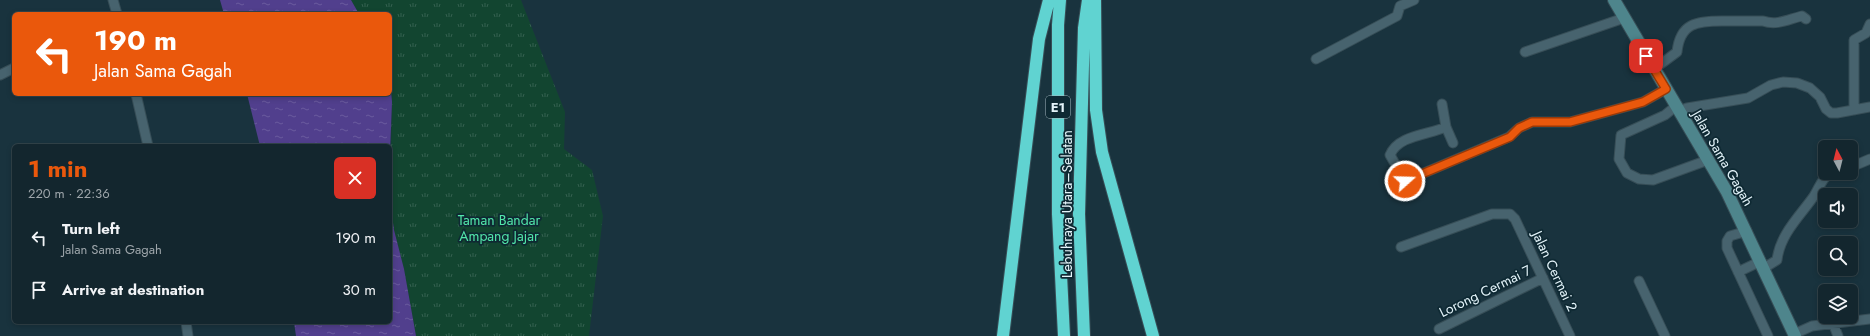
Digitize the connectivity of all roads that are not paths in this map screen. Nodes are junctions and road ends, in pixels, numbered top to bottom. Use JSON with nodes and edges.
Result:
{"nodes":[{"id":1,"x":114,"y":0,"type":"edge"},
{"id":2,"x":1049,"y":0,"type":"edge"},
{"id":3,"x":1060,"y":0,"type":"edge"},
{"id":4,"x":1088,"y":0,"type":"edge"},
{"id":5,"x":1095,"y":0,"type":"edge"},
{"id":6,"x":1414,"y":0,"type":"edge"},
{"id":7,"x":1614,"y":0,"type":"edge"},
{"id":8,"x":116,"y":12,"type":"edge"},
{"id":9,"x":1624,"y":18,"type":"junction"},
{"id":10,"x":1806,"y":19,"type":"dead end"},
{"id":11,"x":1870,"y":24,"type":"edge"},
{"id":12,"x":1525,"y":52,"type":"dead end"},
{"id":13,"x":1316,"y":58,"type":"dead end"},
{"id":14,"x":12,"y":69,"type":"edge"},
{"id":15,"x":1654,"y":69,"type":"junction"},
{"id":16,"x":0,"y":76,"type":"edge"},
{"id":17,"x":1666,"y":89,"type":"junction"},
{"id":18,"x":136,"y":96,"type":"edge"},
{"id":19,"x":1442,"y":104,"type":"dead end"},
{"id":20,"x":1870,"y":108,"type":"edge"},
{"id":21,"x":1678,"y":109,"type":"junction"},
{"id":22,"x":1854,"y":110,"type":"junction"},
{"id":23,"x":1446,"y":127,"type":"junction"},
{"id":24,"x":1453,"y":143,"type":"dead end"},
{"id":25,"x":148,"y":144,"type":"edge"},
{"id":26,"x":1708,"y":160,"type":"junction"},
{"id":27,"x":1870,"y":160,"type":"edge"},
{"id":28,"x":1858,"y":164,"type":"edge"},
{"id":29,"x":1823,"y":180,"type":"edge"},
{"id":30,"x":1746,"y":231,"type":"junction"},
{"id":31,"x":1401,"y":247,"type":"dead end"},
{"id":32,"x":1763,"y":265,"type":"junction"},
{"id":33,"x":1738,"y":272,"type":"junction"},
{"id":34,"x":1543,"y":278,"type":"junction"},
{"id":35,"x":1639,"y":280,"type":"dead end"},
{"id":36,"x":1870,"y":319,"type":"edge"},
{"id":37,"x":1858,"y":320,"type":"edge"},
{"id":38,"x":186,"y":324,"type":"edge"},
{"id":39,"x":1826,"y":324,"type":"edge"},
{"id":40,"x":1833,"y":324,"type":"edge"},
{"id":41,"x":1439,"y":329,"type":"dead end"},
{"id":42,"x":1794,"y":335,"type":"edge"},
{"id":43,"x":188,"y":336,"type":"edge"},
{"id":44,"x":1003,"y":336,"type":"edge"},
{"id":45,"x":1064,"y":336,"type":"edge"},
{"id":46,"x":1084,"y":336,"type":"edge"},
{"id":47,"x":1153,"y":336,"type":"edge"},
{"id":48,"x":1570,"y":336,"type":"edge"},
{"id":49,"x":1665,"y":336,"type":"edge"},
{"id":50,"x":1768,"y":336,"type":"edge"},
{"id":51,"x":1838,"y":336,"type":"edge"}],
"edges":[{"from":1,"to":8,"type":"street"},
{"from":2,"to":44,"type":"highway"},
{"from":3,"to":45,"type":"highway","name":"Lebuhraya Utara–Selatan","number":"E1"},
{"from":4,"to":46,"type":"highway","name":"Lebuhraya Utara–Selatan","number":"E1"},
{"from":5,"to":47,"type":"highway"},
{"from":6,"to":13,"type":"street"},
{"from":7,"to":9,"type":"street","name":"Jalan Sama Gagah"},
{"from":9,"to":12,"type":"street"},
{"from":9,"to":15,"type":"street","name":"Jalan Sama Gagah"},
{"from":10,"to":15,"type":"street"},
{"from":11,"to":22,"type":"street"},
{"from":14,"to":16,"type":"street"},
{"from":15,"to":17,"type":"street","name":"Jalan Sama Gagah"},
{"from":17,"to":21,"type":"street","name":"Jalan Sama Gagah"},
{"from":17,"to":23,"type":"street"},
{"from":18,"to":25,"type":"street"},
{"from":19,"to":23,"type":"street"},
{"from":20,"to":22,"type":"street"},
{"from":21,"to":22,"type":"street"},
{"from":21,"to":26,"type":"street","name":"Jalan Sama Gagah"},
{"from":21,"to":26,"type":"street"},
{"from":23,"to":24,"type":"street"},
{"from":26,"to":30,"type":"street","name":"Jalan Sama Gagah"},
{"from":27,"to":28,"type":"street"},
{"from":29,"to":32,"type":"street"},
{"from":30,"to":32,"type":"street","name":"Jalan Sama Gagah"},
{"from":30,"to":33,"type":"street"},
{"from":31,"to":34,"type":"street","name":"Jalan Cermai 2"},
{"from":32,"to":33,"type":"street"},
{"from":32,"to":42,"type":"street","name":"Jalan Sama Gagah"},
{"from":33,"to":50,"type":"street"},
{"from":34,"to":41,"type":"street","name":"Lorong Cermai 7"},
{"from":34,"to":48,"type":"street","name":"Jalan Cermai 2"},
{"from":35,"to":49,"type":"street"},
{"from":36,"to":37,"type":"street"},
{"from":38,"to":43,"type":"street"},
{"from":39,"to":42,"type":"street"},
{"from":40,"to":51,"type":"street"}]}
